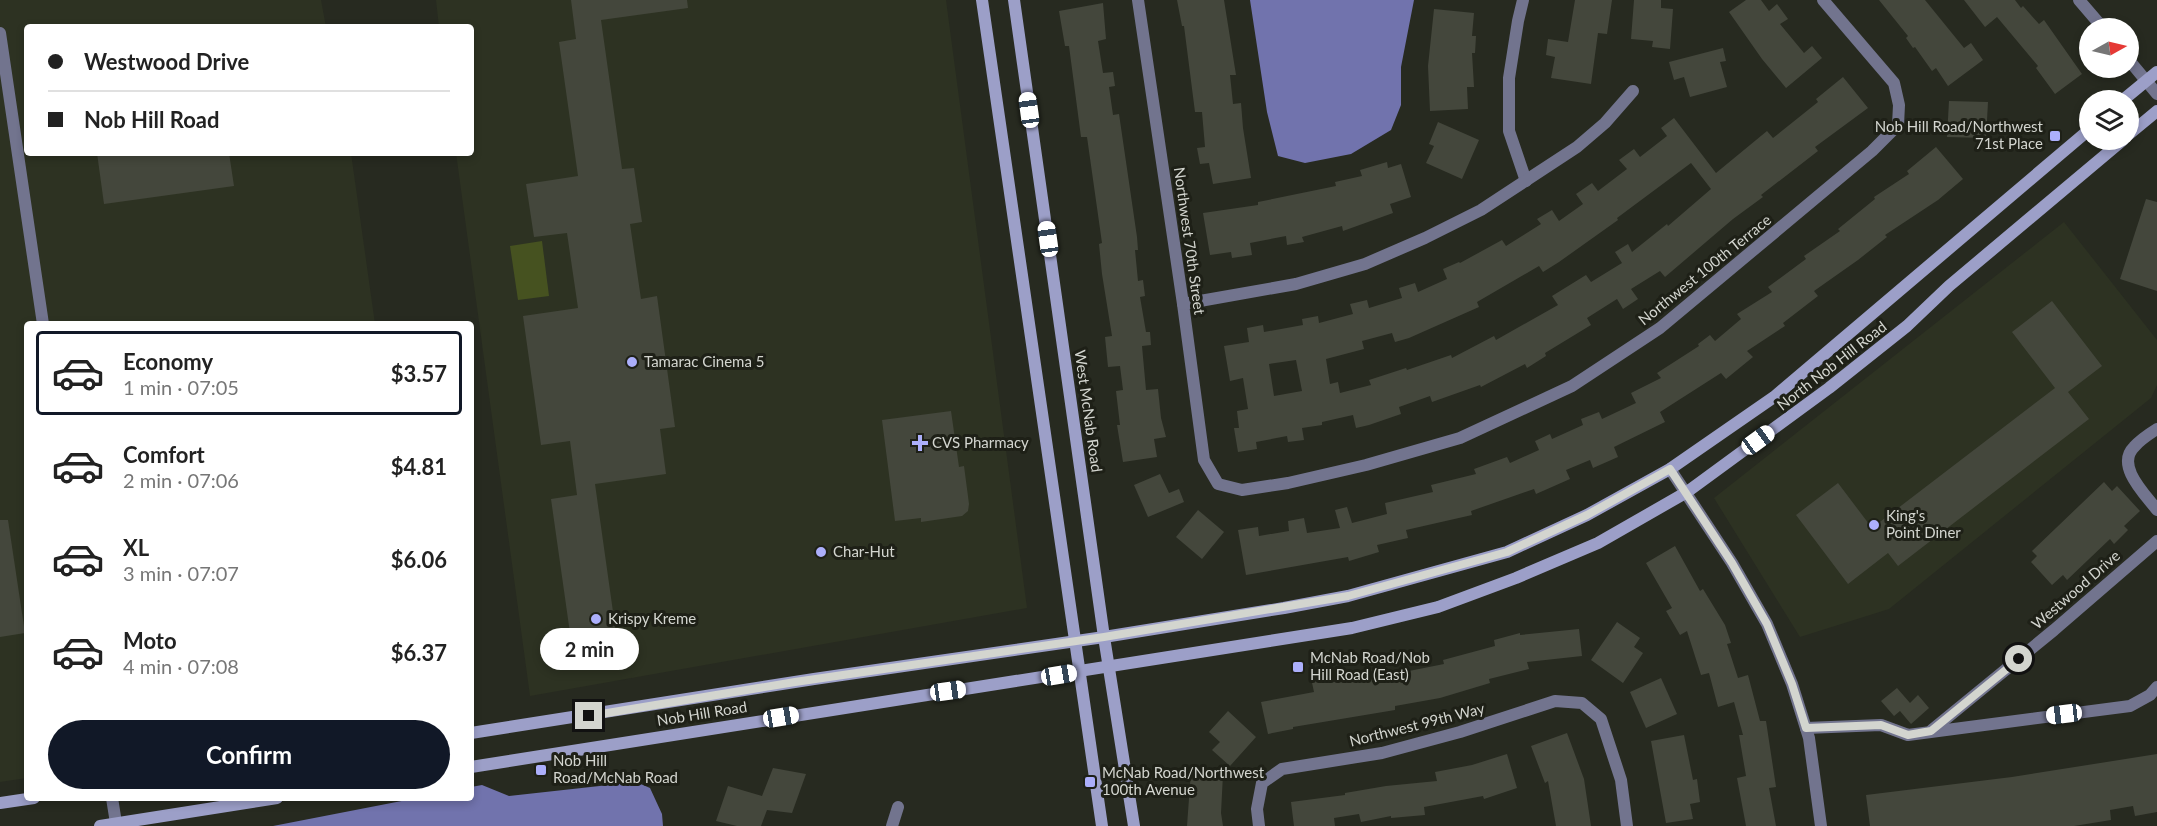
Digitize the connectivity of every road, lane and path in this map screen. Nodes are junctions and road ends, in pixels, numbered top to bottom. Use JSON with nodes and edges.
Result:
{"nodes":[{"id":1,"x":982,"y":0,"type":"edge"},
{"id":2,"x":1014,"y":0,"type":"edge"},
{"id":3,"x":1138,"y":0,"type":"edge"},
{"id":4,"x":1523,"y":0,"type":"edge"},
{"id":5,"x":1823,"y":0,"type":"edge"},
{"id":6,"x":2079,"y":0,"type":"edge"},
{"id":7,"x":2094,"y":18,"type":"edge"},
{"id":8,"x":0,"y":33,"type":"edge"},
{"id":9,"x":2139,"y":71,"type":"edge"},
{"id":10,"x":2157,"y":72,"type":"edge"},
{"id":11,"x":2147,"y":80,"type":"junction"},
{"id":12,"x":2135,"y":90,"type":"edge"},
{"id":13,"x":1633,"y":92,"type":"dead end"},
{"id":14,"x":2157,"y":94,"type":"edge"},
{"id":15,"x":2157,"y":111,"type":"edge"},
{"id":16,"x":2139,"y":126,"type":"edge"},
{"id":17,"x":2079,"y":138,"type":"edge"},
{"id":18,"x":2111,"y":150,"type":"edge"},
{"id":19,"x":1526,"y":181,"type":"junction"},
{"id":20,"x":1183,"y":304,"type":"junction"},
{"id":21,"x":43,"y":321,"type":"edge"},
{"id":22,"x":2157,"y":429,"type":"edge"},
{"id":23,"x":1670,"y":469,"type":"junction"},
{"id":24,"x":1218,"y":484,"type":"joint"},
{"id":25,"x":1687,"y":492,"type":"junction"},
{"id":26,"x":2157,"y":510,"type":"edge"},
{"id":27,"x":2157,"y":540,"type":"edge"},
{"id":28,"x":1104,"y":637,"type":"junction"},
{"id":29,"x":1076,"y":641,"type":"junction"},
{"id":30,"x":1109,"y":666,"type":"junction"},
{"id":31,"x":1081,"y":671,"type":"junction"},
{"id":32,"x":2157,"y":687,"type":"edge"},
{"id":33,"x":1806,"y":728,"type":"junction"},
{"id":34,"x":1931,"y":731,"type":"junction"},
{"id":35,"x":474,"y":733,"type":"edge"},
{"id":36,"x":474,"y":766,"type":"edge"},
{"id":37,"x":24,"y":799,"type":"edge"},
{"id":38,"x":112,"y":801,"type":"edge"},
{"id":39,"x":257,"y":801,"type":"edge"},
{"id":40,"x":0,"y":803,"type":"edge"},
{"id":41,"x":898,"y":807,"type":"dead end"},
{"id":42,"x":116,"y":823,"type":"junction"},
{"id":43,"x":100,"y":826,"type":"edge"},
{"id":44,"x":892,"y":826,"type":"edge"},
{"id":45,"x":1102,"y":826,"type":"edge"},
{"id":46,"x":1134,"y":826,"type":"edge"},
{"id":47,"x":1259,"y":826,"type":"edge"},
{"id":48,"x":1627,"y":826,"type":"edge"},
{"id":49,"x":1821,"y":826,"type":"edge"}],
"edges":[{"from":1,"to":29,"type":"main road"},
{"from":2,"to":28,"type":"main road","name":"West McNab Road"},
{"from":3,"to":20,"type":"street","name":"Northwest 70th Street"},
{"from":4,"to":19,"type":"street"},
{"from":5,"to":24,"type":"street","name":"Northwest 100th Terrace"},
{"from":6,"to":7,"type":"street"},
{"from":8,"to":21,"type":"street"},
{"from":9,"to":11,"type":"street"},
{"from":10,"to":11,"type":"main road"},
{"from":11,"to":12,"type":"main road"},
{"from":11,"to":14,"type":"street"},
{"from":13,"to":19,"type":"street"},
{"from":15,"to":16,"type":"main road"},
{"from":17,"to":23,"type":"main road","name":"North Nob Hill Road"},
{"from":18,"to":25,"type":"main road","name":"North Nob Hill Road"},
{"from":19,"to":20,"type":"street"},
{"from":20,"to":24,"type":"street","name":"Northwest 70th Street"},
{"from":22,"to":26,"type":"street"},
{"from":23,"to":25,"type":"street"},
{"from":23,"to":28,"type":"main road","name":"North Nob Hill Road"},
{"from":25,"to":30,"type":"main road","name":"North Nob Hill Road"},
{"from":25,"to":33,"type":"street"},
{"from":27,"to":34,"type":"street","name":"Westwood Drive"},
{"from":28,"to":29,"type":"main road","name":"North Nob Hill Road"},
{"from":28,"to":30,"type":"main road","name":"West McNab Road"},
{"from":29,"to":31,"type":"main road"},
{"from":29,"to":35,"type":"main road","name":"Nob Hill Road"},
{"from":30,"to":31,"type":"main road","name":"Nob Hill Road"},
{"from":30,"to":46,"type":"main road","name":"West McNab Road"},
{"from":31,"to":36,"type":"main road","name":"Nob Hill Road"},
{"from":31,"to":45,"type":"main road"},
{"from":32,"to":34,"type":"street"},
{"from":33,"to":34,"type":"street"},
{"from":33,"to":49,"type":"street"},
{"from":37,"to":40,"type":"main road"},
{"from":38,"to":42,"type":"street"},
{"from":39,"to":42,"type":"main road"},
{"from":41,"to":44,"type":"street"},
{"from":42,"to":43,"type":"main road"},
{"from":47,"to":48,"type":"street","name":"Northwest 99th Way"}]}
